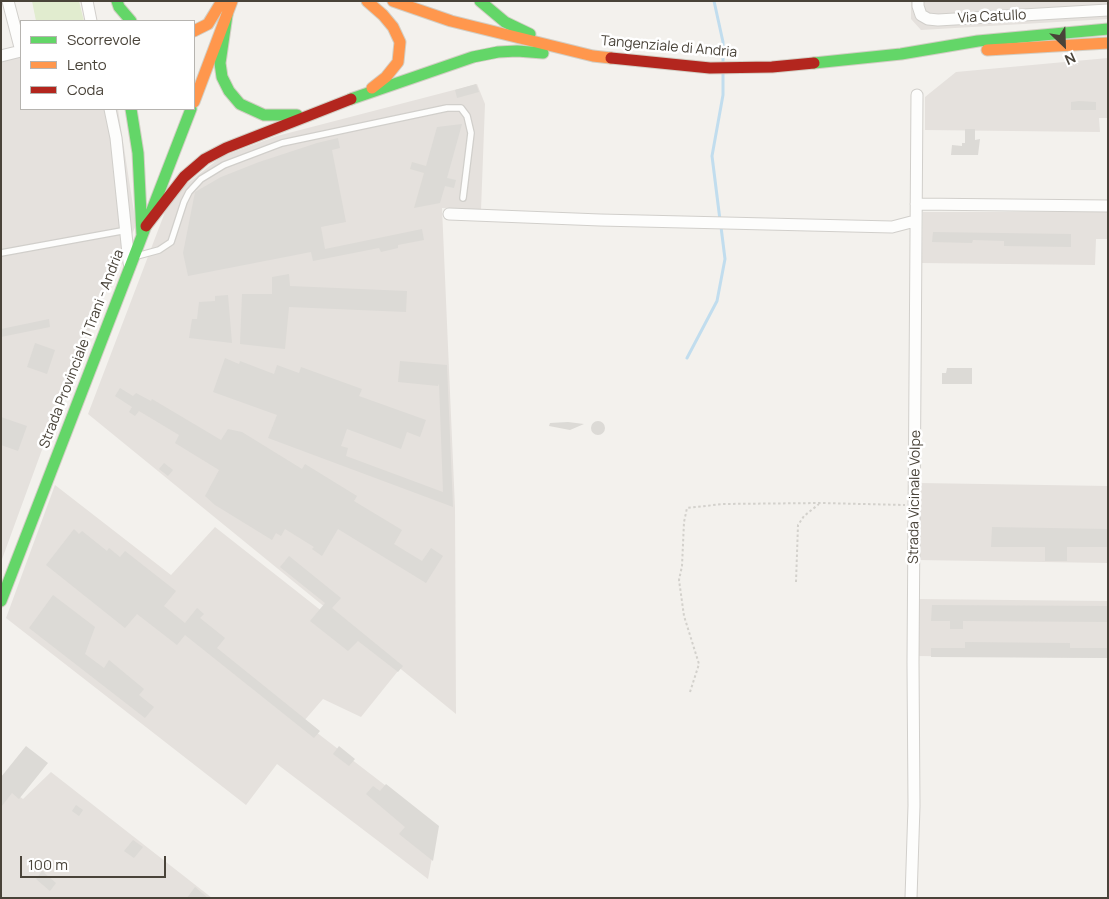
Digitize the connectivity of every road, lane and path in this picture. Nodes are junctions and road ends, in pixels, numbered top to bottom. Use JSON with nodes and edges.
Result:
{"nodes":[{"id":1,"x":8,"y":1,"type":"edge"},
{"id":2,"x":87,"y":1,"type":"edge"},
{"id":3,"x":112,"y":1,"type":"edge"},
{"id":4,"x":117,"y":1,"type":"edge"},
{"id":5,"x":222,"y":1,"type":"edge"},
{"id":6,"x":232,"y":1,"type":"edge"},
{"id":7,"x":367,"y":1,"type":"edge"},
{"id":8,"x":393,"y":1,"type":"edge"},
{"id":9,"x":480,"y":1,"type":"edge"},
{"id":10,"x":918,"y":1,"type":"edge"},
{"id":11,"x":1108,"y":10,"type":"edge"},
{"id":12,"x":227,"y":15,"type":"junction"},
{"id":13,"x":91,"y":20,"type":"edge"},
{"id":14,"x":116,"y":20,"type":"edge"},
{"id":15,"x":131,"y":20,"type":"edge"},
{"id":16,"x":1108,"y":29,"type":"edge"},
{"id":17,"x":195,"y":30,"type":"edge"},
{"id":18,"x":1108,"y":43,"type":"edge"},
{"id":19,"x":20,"y":47,"type":"edge"},
{"id":20,"x":20,"y":51,"type":"edge"},
{"id":21,"x":572,"y":51,"type":"junction"},
{"id":22,"x":919,"y":52,"type":"junction"},
{"id":23,"x":1,"y":56,"type":"edge"},
{"id":24,"x":594,"y":56,"type":"junction"},
{"id":25,"x":917,"y":95,"type":"dead end"},
{"id":26,"x":195,"y":99,"type":"edge"},
{"id":27,"x":352,"y":99,"type":"junction"},
{"id":28,"x":110,"y":110,"type":"edge"},
{"id":29,"x":131,"y":110,"type":"edge"},
{"id":30,"x":191,"y":110,"type":"edge"},
{"id":31,"x":315,"y":113,"type":"junction"},
{"id":32,"x":463,"y":198,"type":"dead end"},
{"id":33,"x":916,"y":204,"type":"junction"},
{"id":34,"x":1108,"y":206,"type":"edge"},
{"id":35,"x":449,"y":214,"type":"dead end"},
{"id":36,"x":916,"y":221,"type":"junction"},
{"id":37,"x":127,"y":230,"type":"junction"},
{"id":38,"x":144,"y":231,"type":"junction"},
{"id":39,"x":1,"y":253,"type":"edge"},
{"id":40,"x":135,"y":256,"type":"junction"},
{"id":41,"x":130,"y":269,"type":"junction"},
{"id":42,"x":821,"y":503,"type":"junction"},
{"id":43,"x":914,"y":505,"type":"junction"},
{"id":44,"x":796,"y":582,"type":"dead end"},
{"id":45,"x":1,"y":601,"type":"edge"},
{"id":46,"x":690,"y":692,"type":"dead end"},
{"id":47,"x":911,"y":898,"type":"edge"}],
"edges":[{"from":1,"to":19,"type":"street"},
{"from":2,"to":13,"type":"street"},
{"from":3,"to":14,"type":"main road"},
{"from":4,"to":15,"type":"main road"},
{"from":5,"to":17,"type":"main road"},
{"from":6,"to":12,"type":"main road"},
{"from":7,"to":27,"type":"main road"},
{"from":8,"to":21,"type":"main road","name":"Tangenziale di Andria"},
{"from":9,"to":21,"type":"main road"},
{"from":10,"to":11,"type":"street","name":"Via Catullo"},
{"from":12,"to":26,"type":"main road"},
{"from":12,"to":31,"type":"main road"},
{"from":16,"to":22,"type":"main road","name":"Tangenziale di Andria"},
{"from":18,"to":22,"type":"main road","name":"Tangenziale di Andria"},
{"from":20,"to":23,"type":"street"},
{"from":21,"to":24,"type":"main road","name":"Tangenziale di Andria"},
{"from":22,"to":24,"type":"main road","name":"Tangenziale di Andria"},
{"from":24,"to":27,"type":"main road"},
{"from":25,"to":33,"type":"street","name":"Strada Vicinale Volpe"},
{"from":27,"to":31,"type":"main road"},
{"from":28,"to":37,"type":"street"},
{"from":29,"to":38,"type":"main road"},
{"from":30,"to":38,"type":"main road","name":"Strada Provinciale 1 Trani - Andria"},
{"from":31,"to":38,"type":"main road"},
{"from":32,"to":40,"type":"lane"},
{"from":33,"to":34,"type":"street"},
{"from":33,"to":36,"type":"street","name":"Strada Vicinale Volpe"},
{"from":35,"to":36,"type":"street"},
{"from":36,"to":43,"type":"street","name":"Strada Vicinale Volpe"},
{"from":37,"to":39,"type":"lane"},
{"from":37,"to":41,"type":"street"},
{"from":38,"to":40,"type":"main road","name":"Strada Provinciale 1 Trani - Andria"},
{"from":40,"to":41,"type":"main road","name":"Strada Provinciale 1 Trani - Andria"},
{"from":41,"to":45,"type":"main road","name":"Strada Provinciale 1 Trani - Andria"},
{"from":42,"to":43,"type":"path"},
{"from":42,"to":44,"type":"path"},
{"from":42,"to":46,"type":"path"},
{"from":43,"to":47,"type":"street","name":"Strada Vicinale Volpe"}]}
